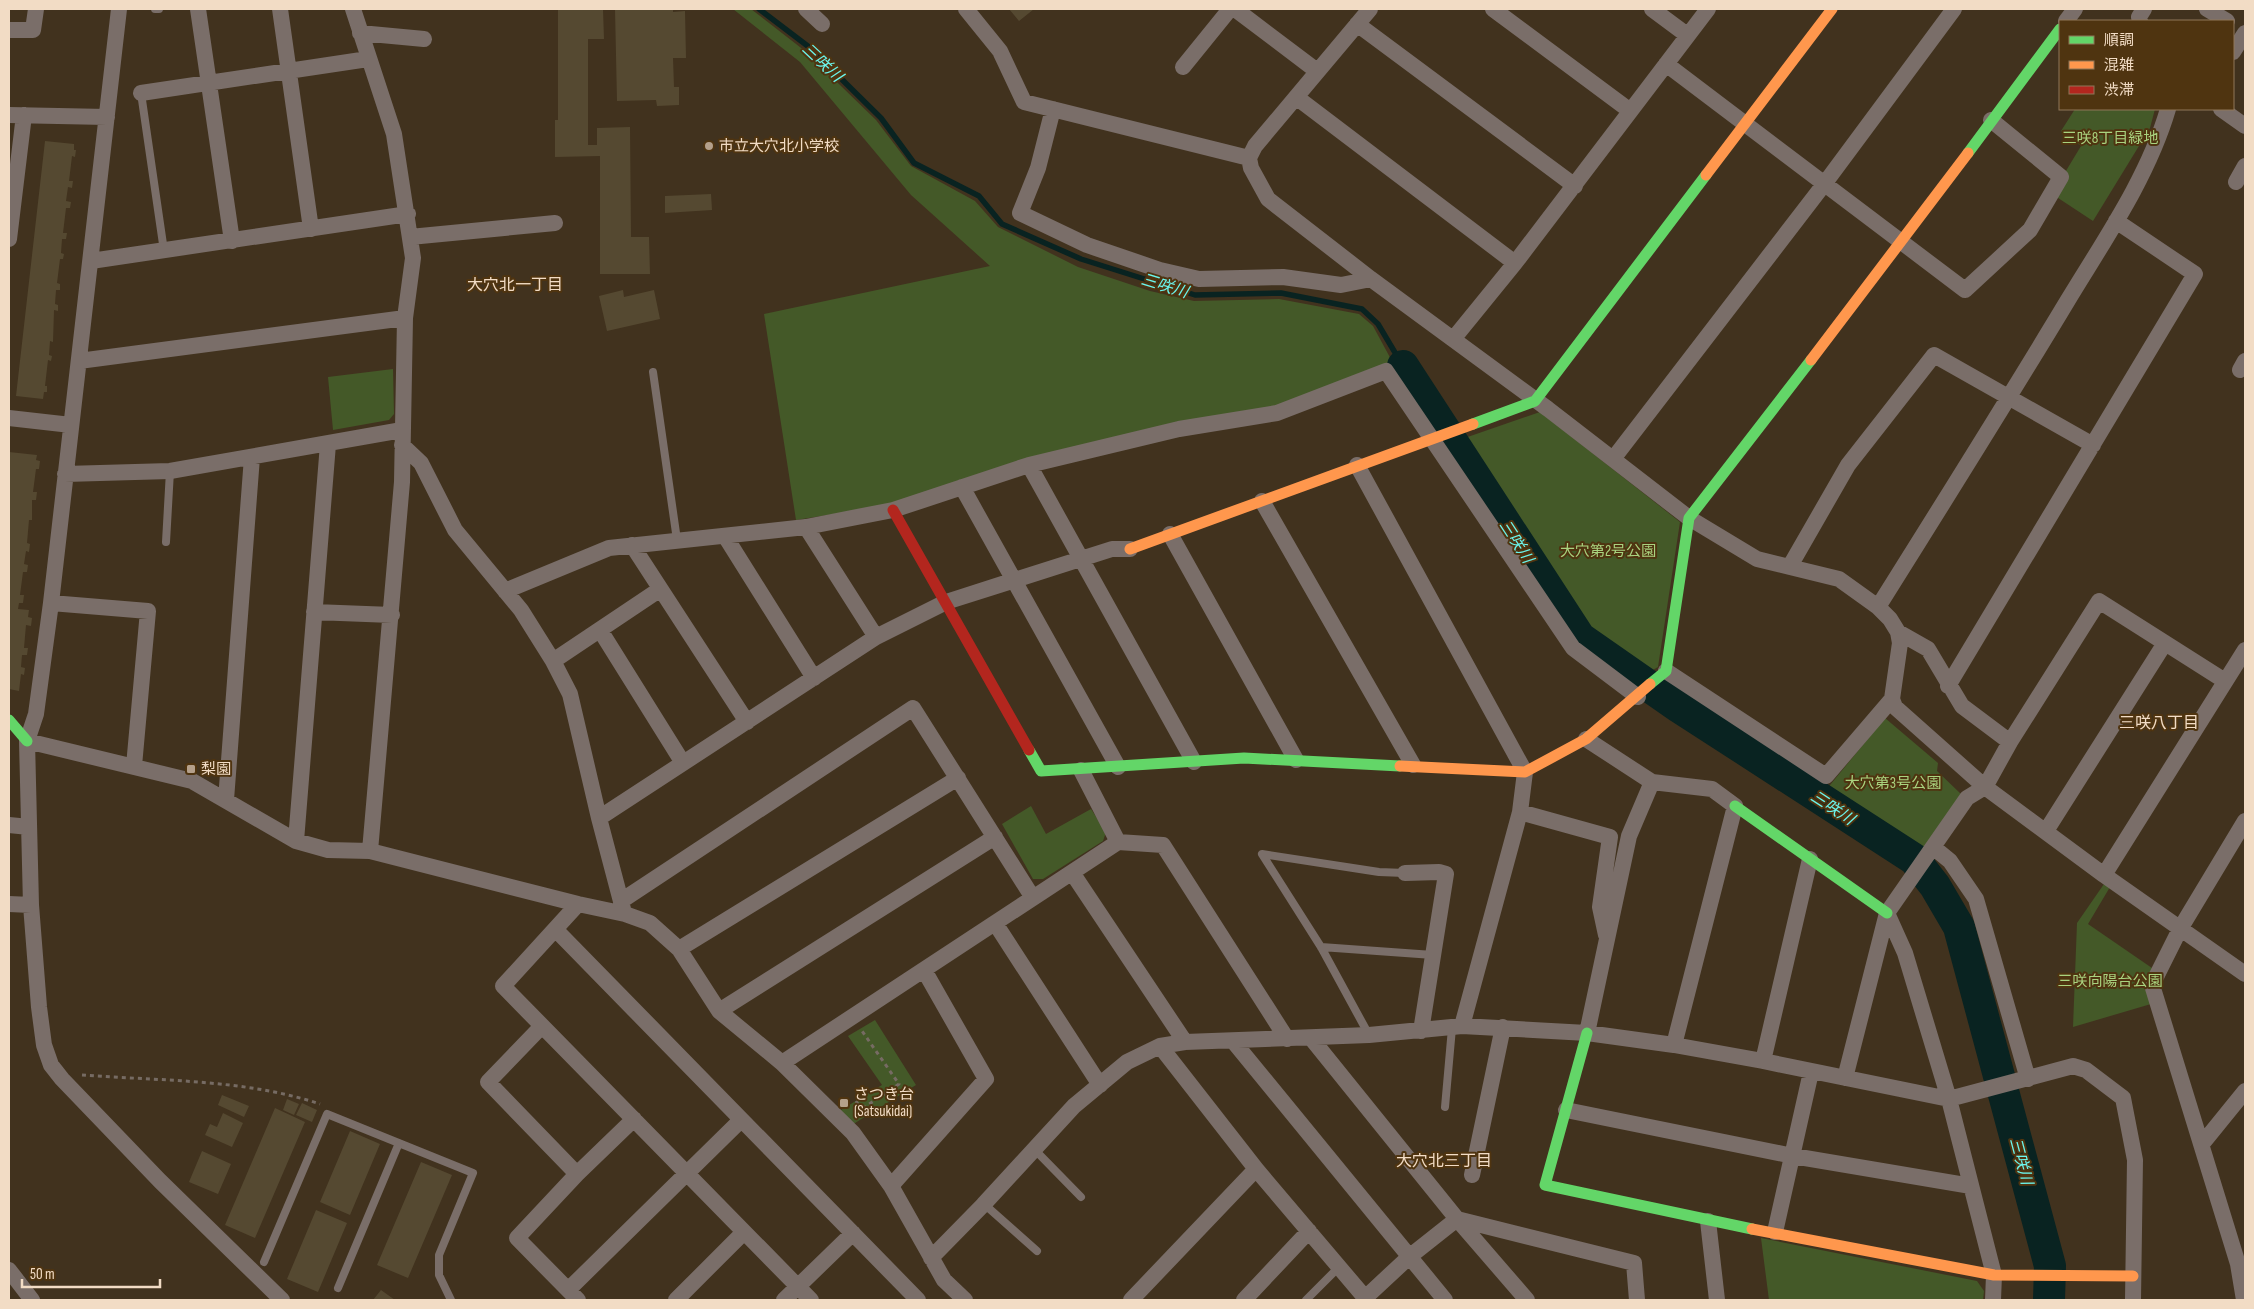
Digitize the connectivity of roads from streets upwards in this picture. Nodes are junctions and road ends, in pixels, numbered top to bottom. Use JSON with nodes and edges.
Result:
{"nodes":[{"id":1,"x":36,"y":9,"type":"edge"},
{"id":2,"x":119,"y":9,"type":"edge"},
{"id":3,"x":198,"y":9,"type":"edge"},
{"id":4,"x":280,"y":9,"type":"edge"},
{"id":5,"x":353,"y":9,"type":"edge"},
{"id":6,"x":806,"y":9,"type":"edge"},
{"id":7,"x":966,"y":9,"type":"edge"},
{"id":8,"x":1230,"y":9,"type":"edge"},
{"id":9,"x":1235,"y":9,"type":"edge"},
{"id":10,"x":1370,"y":9,"type":"edge"},
{"id":11,"x":1494,"y":9,"type":"edge"},
{"id":12,"x":1652,"y":9,"type":"edge"},
{"id":13,"x":1708,"y":9,"type":"edge"},
{"id":14,"x":1832,"y":9,"type":"edge"},
{"id":15,"x":1954,"y":9,"type":"edge"},
{"id":16,"x":2075,"y":9,"type":"edge"},
{"id":17,"x":2207,"y":9,"type":"edge"},
{"id":18,"x":2067,"y":20,"type":"edge"},
{"id":19,"x":2225,"y":20,"type":"edge"},
{"id":20,"x":822,"y":24,"type":"dead end"},
{"id":21,"x":1357,"y":24,"type":"junction"},
{"id":22,"x":2234,"y":25,"type":"edge"},
{"id":23,"x":9,"y":30,"type":"edge"},
{"id":24,"x":2059,"y":30,"type":"edge"},
{"id":25,"x":360,"y":33,"type":"junction"},
{"id":26,"x":2245,"y":33,"type":"edge"},
{"id":27,"x":1687,"y":35,"type":"junction"},
{"id":28,"x":424,"y":39,"type":"dead end"},
{"id":29,"x":2234,"y":50,"type":"edge"},
{"id":30,"x":368,"y":59,"type":"junction"},
{"id":31,"x":1666,"y":64,"type":"junction"},
{"id":32,"x":1182,"y":67,"type":"dead end"},
{"id":33,"x":289,"y":71,"type":"junction"},
{"id":34,"x":1317,"y":71,"type":"junction"},
{"id":35,"x":209,"y":83,"type":"junction"},
{"id":36,"x":141,"y":93,"type":"road end"},
{"id":37,"x":1296,"y":96,"type":"junction"},
{"id":38,"x":1053,"y":109,"type":"junction"},
{"id":39,"x":1629,"y":110,"type":"junction"},
{"id":40,"x":2168,"y":110,"type":"edge"},
{"id":41,"x":2222,"y":110,"type":"edge"},
{"id":42,"x":16,"y":115,"type":"edge"},
{"id":43,"x":107,"y":117,"type":"junction"},
{"id":44,"x":1992,"y":120,"type":"junction"},
{"id":45,"x":1744,"y":125,"type":"junction"},
{"id":46,"x":2245,"y":126,"type":"edge"},
{"id":47,"x":1249,"y":158,"type":"junction"},
{"id":48,"x":2245,"y":166,"type":"edge"},
{"id":49,"x":2236,"y":182,"type":"dead end"},
{"id":50,"x":1825,"y":184,"type":"junction"},
{"id":51,"x":1574,"y":186,"type":"junction"},
{"id":52,"x":408,"y":214,"type":"junction"},
{"id":53,"x":2116,"y":221,"type":"junction"},
{"id":54,"x":555,"y":223,"type":"dead end"},
{"id":55,"x":311,"y":229,"type":"junction"},
{"id":56,"x":410,"y":237,"type":"junction"},
{"id":57,"x":9,"y":239,"type":"edge"},
{"id":58,"x":232,"y":242,"type":"junction"},
{"id":59,"x":1902,"y":242,"type":"junction"},
{"id":60,"x":91,"y":261,"type":"junction"},
{"id":61,"x":1515,"y":263,"type":"junction"},
{"id":62,"x":1371,"y":279,"type":"junction"},
{"id":63,"x":405,"y":318,"type":"junction"},
{"id":64,"x":1454,"y":338,"type":"junction"},
{"id":65,"x":79,"y":361,"type":"junction"},
{"id":66,"x":2009,"y":398,"type":"junction"},
{"id":67,"x":1535,"y":401,"type":"junction"},
{"id":68,"x":9,"y":418,"type":"edge"},
{"id":69,"x":71,"y":425,"type":"junction"},
{"id":70,"x":1441,"y":436,"type":"junction"},
{"id":71,"x":402,"y":437,"type":"junction"},
{"id":72,"x":328,"y":444,"type":"junction"},
{"id":73,"x":2093,"y":445,"type":"junction"},
{"id":74,"x":252,"y":458,"type":"junction"},
{"id":75,"x":1613,"y":459,"type":"junction"},
{"id":76,"x":1028,"y":465,"type":"junction"},
{"id":77,"x":1358,"y":465,"type":"junction"},
{"id":78,"x":65,"y":474,"type":"junction"},
{"id":79,"x":962,"y":487,"type":"junction"},
{"id":80,"x":1262,"y":501,"type":"junction"},
{"id":81,"x":893,"y":510,"type":"junction"},
{"id":82,"x":1689,"y":518,"type":"junction"},
{"id":83,"x":806,"y":527,"type":"junction"},
{"id":84,"x":1170,"y":534,"type":"junction"},
{"id":85,"x":725,"y":536,"type":"junction"},
{"id":86,"x":632,"y":545,"type":"junction"},
{"id":87,"x":1130,"y":548,"type":"joint"},
{"id":88,"x":1081,"y":559,"type":"junction"},
{"id":89,"x":1790,"y":566,"type":"junction"},
{"id":90,"x":1014,"y":580,"type":"junction"},
{"id":91,"x":659,"y":590,"type":"junction"},
{"id":92,"x":505,"y":591,"type":"junction"},
{"id":93,"x":946,"y":602,"type":"junction"},
{"id":94,"x":51,"y":603,"type":"junction"},
{"id":95,"x":1878,"y":606,"type":"junction"},
{"id":96,"x":314,"y":612,"type":"junction"},
{"id":97,"x":392,"y":615,"type":"junction"},
{"id":98,"x":600,"y":630,"type":"junction"},
{"id":99,"x":1898,"y":632,"type":"junction"},
{"id":100,"x":876,"y":637,"type":"junction"},
{"id":101,"x":2165,"y":643,"type":"junction"},
{"id":102,"x":2245,"y":650,"type":"edge"},
{"id":103,"x":553,"y":661,"type":"junction"},
{"id":104,"x":1666,"y":671,"type":"junction"},
{"id":105,"x":814,"y":678,"type":"junction"},
{"id":106,"x":2225,"y":681,"type":"junction"},
{"id":107,"x":1948,"y":686,"type":"junction"},
{"id":108,"x":1638,"y":697,"type":"junction"},
{"id":109,"x":1892,"y":699,"type":"junction"},
{"id":110,"x":9,"y":720,"type":"edge"},
{"id":111,"x":747,"y":722,"type":"junction"},
{"id":112,"x":1586,"y":739,"type":"junction"},
{"id":113,"x":26,"y":741,"type":"junction"},
{"id":114,"x":2010,"y":742,"type":"junction"},
{"id":115,"x":1296,"y":760,"type":"junction"},
{"id":116,"x":1194,"y":762,"type":"junction"},
{"id":117,"x":683,"y":763,"type":"junction"},
{"id":118,"x":1413,"y":765,"type":"junction"},
{"id":119,"x":134,"y":766,"type":"junction"},
{"id":120,"x":1118,"y":767,"type":"junction"},
{"id":121,"x":1081,"y":770,"type":"junction"},
{"id":122,"x":1525,"y":772,"type":"junction"},
{"id":123,"x":958,"y":778,"type":"junction"},
{"id":124,"x":1652,"y":782,"type":"junction"},
{"id":125,"x":1985,"y":787,"type":"junction"},
{"id":126,"x":226,"y":800,"type":"junction"},
{"id":127,"x":1736,"y":806,"type":"junction"},
{"id":128,"x":1520,"y":812,"type":"junction"},
{"id":129,"x":599,"y":818,"type":"junction"},
{"id":130,"x":2245,"y":821,"type":"edge"},
{"id":131,"x":9,"y":825,"type":"edge"},
{"id":132,"x":29,"y":827,"type":"junction"},
{"id":133,"x":2046,"y":831,"type":"junction"},
{"id":134,"x":995,"y":837,"type":"junction"},
{"id":135,"x":296,"y":841,"type":"junction"},
{"id":136,"x":1118,"y":842,"type":"junction"},
{"id":137,"x":1933,"y":847,"type":"junction"},
{"id":138,"x":370,"y":851,"type":"junction"},
{"id":139,"x":1810,"y":859,"type":"junction"},
{"id":140,"x":1405,"y":873,"type":"road end"},
{"id":141,"x":1073,"y":874,"type":"junction"},
{"id":142,"x":2104,"y":875,"type":"junction"},
{"id":143,"x":1033,"y":898,"type":"junction"},
{"id":144,"x":9,"y":904,"type":"edge"},
{"id":145,"x":578,"y":904,"type":"junction"},
{"id":146,"x":31,"y":906,"type":"junction"},
{"id":147,"x":623,"y":908,"type":"junction"},
{"id":148,"x":1886,"y":913,"type":"junction"},
{"id":149,"x":995,"y":923,"type":"junction"},
{"id":150,"x":2180,"y":929,"type":"junction"},
{"id":151,"x":556,"y":930,"type":"junction"},
{"id":152,"x":1607,"y":942,"type":"junction"},
{"id":153,"x":680,"y":950,"type":"junction"},
{"id":154,"x":924,"y":970,"type":"junction"},
{"id":155,"x":2245,"y":974,"type":"edge"},
{"id":156,"x":719,"y":1011,"type":"junction"},
{"id":157,"x":542,"y":1026,"type":"junction"},
{"id":158,"x":1457,"y":1027,"type":"junction"},
{"id":159,"x":1503,"y":1027,"type":"junction"},
{"id":160,"x":1421,"y":1031,"type":"junction"},
{"id":161,"x":1587,"y":1033,"type":"junction"},
{"id":162,"x":1311,"y":1038,"type":"junction"},
{"id":163,"x":1287,"y":1039,"type":"junction"},
{"id":164,"x":1233,"y":1041,"type":"junction"},
{"id":165,"x":1185,"y":1042,"type":"junction"},
{"id":166,"x":1674,"y":1045,"type":"junction"},
{"id":167,"x":1160,"y":1046,"type":"junction"},
{"id":168,"x":1763,"y":1061,"type":"junction"},
{"id":169,"x":782,"y":1063,"type":"junction"},
{"id":170,"x":1810,"y":1072,"type":"junction"},
{"id":171,"x":1845,"y":1078,"type":"junction"},
{"id":172,"x":2028,"y":1079,"type":"junction"},
{"id":173,"x":1100,"y":1085,"type":"junction"},
{"id":174,"x":2245,"y":1091,"type":"edge"},
{"id":175,"x":1949,"y":1099,"type":"junction"},
{"id":176,"x":1566,"y":1110,"type":"junction"},
{"id":177,"x":634,"y":1119,"type":"junction"},
{"id":178,"x":741,"y":1120,"type":"junction"},
{"id":179,"x":2202,"y":1144,"type":"junction"},
{"id":180,"x":1793,"y":1156,"type":"junction"},
{"id":181,"x":1256,"y":1169,"type":"junction"},
{"id":182,"x":577,"y":1174,"type":"junction"},
{"id":183,"x":687,"y":1174,"type":"junction"},
{"id":184,"x":1472,"y":1175,"type":"dead end"},
{"id":185,"x":891,"y":1186,"type":"junction"},
{"id":186,"x":1971,"y":1186,"type":"junction"},
{"id":187,"x":1457,"y":1220,"type":"junction"},
{"id":188,"x":1708,"y":1221,"type":"junction"},
{"id":189,"x":1309,"y":1231,"type":"junction"},
{"id":190,"x":744,"y":1232,"type":"junction"},
{"id":191,"x":1775,"y":1232,"type":"junction"},
{"id":192,"x":853,"y":1233,"type":"junction"},
{"id":193,"x":1409,"y":1257,"type":"junction"},
{"id":194,"x":931,"y":1258,"type":"junction"},
{"id":195,"x":9,"y":1270,"type":"edge"},
{"id":196,"x":1994,"y":1275,"type":"junction"},
{"id":197,"x":2133,"y":1276,"type":"junction"},
{"id":198,"x":798,"y":1287,"type":"junction"},
{"id":199,"x":573,"y":1295,"type":"edge"},
{"id":200,"x":1366,"y":1299,"type":"edge"},
{"id":201,"x":32,"y":1300,"type":"edge"},
{"id":202,"x":282,"y":1300,"type":"edge"},
{"id":203,"x":676,"y":1300,"type":"edge"},
{"id":204,"x":784,"y":1300,"type":"edge"},
{"id":205,"x":811,"y":1300,"type":"edge"},
{"id":206,"x":918,"y":1300,"type":"edge"},
{"id":207,"x":964,"y":1300,"type":"edge"},
{"id":208,"x":1131,"y":1300,"type":"edge"},
{"id":209,"x":1244,"y":1300,"type":"edge"},
{"id":210,"x":1445,"y":1300,"type":"edge"},
{"id":211,"x":1527,"y":1300,"type":"edge"},
{"id":212,"x":1637,"y":1300,"type":"edge"},
{"id":213,"x":1717,"y":1300,"type":"edge"},
{"id":214,"x":1993,"y":1300,"type":"edge"},
{"id":215,"x":2133,"y":1300,"type":"edge"},
{"id":216,"x":2244,"y":1300,"type":"edge"}],
"edges":[{"from":1,"to":23,"type":"street"},
{"from":2,"to":43,"type":"street"},
{"from":3,"to":35,"type":"street"},
{"from":4,"to":33,"type":"street"},
{"from":5,"to":25,"type":"street"},
{"from":6,"to":20,"type":"street"},
{"from":7,"to":38,"type":"street"},
{"from":8,"to":32,"type":"street"},
{"from":9,"to":34,"type":"street"},
{"from":10,"to":21,"type":"street"},
{"from":11,"to":39,"type":"street"},
{"from":12,"to":27,"type":"street"},
{"from":13,"to":27,"type":"street"},
{"from":14,"to":45,"type":"street"},
{"from":15,"to":50,"type":"street"},
{"from":16,"to":18,"type":"street"},
{"from":17,"to":19,"type":"street"},
{"from":21,"to":34,"type":"street"},
{"from":21,"to":51,"type":"street"},
{"from":22,"to":26,"type":"street"},
{"from":24,"to":44,"type":"street"},
{"from":25,"to":28,"type":"street"},
{"from":25,"to":30,"type":"street"},
{"from":26,"to":29,"type":"street"},
{"from":27,"to":31,"type":"street"},
{"from":30,"to":33,"type":"street"},
{"from":30,"to":52,"type":"street"},
{"from":31,"to":39,"type":"street"},
{"from":31,"to":45,"type":"street"},
{"from":33,"to":35,"type":"street"},
{"from":33,"to":55,"type":"street"},
{"from":34,"to":37,"type":"street"},
{"from":35,"to":36,"type":"street"},
{"from":35,"to":58,"type":"street"},
{"from":37,"to":47,"type":"street"},
{"from":37,"to":61,"type":"street"},
{"from":38,"to":47,"type":"street"},
{"from":38,"to":62,"type":"street"},
{"from":39,"to":51,"type":"street"},
{"from":40,"to":53,"type":"street"},
{"from":41,"to":46,"type":"street"},
{"from":42,"to":43,"type":"street"},
{"from":42,"to":57,"type":"street"},
{"from":43,"to":60,"type":"street"},
{"from":44,"to":59,"type":"street"},
{"from":44,"to":59,"type":"street"},
{"from":45,"to":50,"type":"street"},
{"from":45,"to":67,"type":"street"},
{"from":47,"to":62,"type":"street"},
{"from":48,"to":49,"type":"street"},
{"from":50,"to":59,"type":"street"},
{"from":50,"to":75,"type":"street"},
{"from":51,"to":61,"type":"street"},
{"from":52,"to":55,"type":"street"},
{"from":52,"to":56,"type":"street"},
{"from":53,"to":66,"type":"street"},
{"from":53,"to":73,"type":"street"},
{"from":54,"to":56,"type":"street"},
{"from":55,"to":58,"type":"street"},
{"from":56,"to":63,"type":"street"},
{"from":58,"to":60,"type":"street"},
{"from":59,"to":82,"type":"street"},
{"from":60,"to":65,"type":"street"},
{"from":61,"to":64,"type":"street"},
{"from":62,"to":64,"type":"street"},
{"from":63,"to":65,"type":"street"},
{"from":63,"to":71,"type":"street"},
{"from":64,"to":67,"type":"street"},
{"from":65,"to":69,"type":"street"},
{"from":66,"to":73,"type":"street"},
{"from":66,"to":89,"type":"street"},
{"from":66,"to":95,"type":"street"},
{"from":67,"to":70,"type":"street"},
{"from":67,"to":75,"type":"street"},
{"from":68,"to":69,"type":"street"},
{"from":69,"to":78,"type":"street"},
{"from":70,"to":76,"type":"street"},
{"from":70,"to":77,"type":"street"},
{"from":70,"to":108,"type":"street"},
{"from":71,"to":72,"type":"street"},
{"from":71,"to":92,"type":"street"},
{"from":71,"to":97,"type":"street"},
{"from":72,"to":74,"type":"street"},
{"from":72,"to":96,"type":"street"},
{"from":73,"to":107,"type":"street"},
{"from":74,"to":78,"type":"street"},
{"from":74,"to":126,"type":"street"},
{"from":75,"to":82,"type":"street"},
{"from":76,"to":79,"type":"street"},
{"from":76,"to":88,"type":"street"},
{"from":77,"to":80,"type":"street"},
{"from":77,"to":122,"type":"street"},
{"from":78,"to":94,"type":"street"},
{"from":79,"to":81,"type":"street"},
{"from":79,"to":90,"type":"street"},
{"from":80,"to":84,"type":"street"},
{"from":80,"to":118,"type":"street"},
{"from":81,"to":83,"type":"street"},
{"from":81,"to":93,"type":"street"},
{"from":82,"to":89,"type":"street"},
{"from":82,"to":104,"type":"street"},
{"from":83,"to":85,"type":"street"},
{"from":83,"to":100,"type":"street"},
{"from":84,"to":87,"type":"street"},
{"from":84,"to":115,"type":"street"},
{"from":85,"to":86,"type":"street"},
{"from":85,"to":105,"type":"street"},
{"from":86,"to":91,"type":"street"},
{"from":86,"to":92,"type":"street"},
{"from":87,"to":88,"type":"street"},
{"from":88,"to":90,"type":"street"},
{"from":88,"to":116,"type":"street"},
{"from":89,"to":95,"type":"street"},
{"from":90,"to":93,"type":"street"},
{"from":90,"to":120,"type":"street"},
{"from":91,"to":98,"type":"street"},
{"from":91,"to":111,"type":"street"},
{"from":92,"to":103,"type":"street"},
{"from":93,"to":100,"type":"street"},
{"from":93,"to":121,"type":"street"},
{"from":94,"to":113,"type":"street"},
{"from":94,"to":119,"type":"street"},
{"from":95,"to":99,"type":"street"},
{"from":96,"to":97,"type":"street"},
{"from":96,"to":135,"type":"street"},
{"from":97,"to":138,"type":"street"},
{"from":98,"to":103,"type":"street"},
{"from":98,"to":117,"type":"street"},
{"from":99,"to":107,"type":"street"},
{"from":99,"to":109,"type":"street"},
{"from":100,"to":105,"type":"street"},
{"from":101,"to":106,"type":"street"},
{"from":101,"to":114,"type":"street"},
{"from":101,"to":133,"type":"street"},
{"from":102,"to":106,"type":"street"},
{"from":103,"to":129,"type":"street"},
{"from":104,"to":108,"type":"street"},
{"from":104,"to":109,"type":"street"},
{"from":105,"to":111,"type":"street"},
{"from":106,"to":142,"type":"street"},
{"from":107,"to":114,"type":"street"},
{"from":108,"to":112,"type":"street"},
{"from":109,"to":125,"type":"street"},
{"from":110,"to":113,"type":"street"},
{"from":111,"to":117,"type":"street"},
{"from":112,"to":122,"type":"street"},
{"from":112,"to":124,"type":"street"},
{"from":113,"to":119,"type":"street"},
{"from":113,"to":132,"type":"street"},
{"from":114,"to":125,"type":"street"},
{"from":115,"to":116,"type":"street"},
{"from":115,"to":118,"type":"street"},
{"from":116,"to":120,"type":"street"},
{"from":117,"to":129,"type":"street"},
{"from":118,"to":122,"type":"street"},
{"from":119,"to":126,"type":"street"},
{"from":120,"to":121,"type":"street"},
{"from":121,"to":136,"type":"street"},
{"from":122,"to":128,"type":"street"},
{"from":123,"to":134,"type":"street"},
{"from":123,"to":147,"type":"street"},
{"from":123,"to":153,"type":"street"},
{"from":124,"to":127,"type":"street"},
{"from":124,"to":152,"type":"street"},
{"from":125,"to":133,"type":"street"},
{"from":125,"to":137,"type":"street"},
{"from":126,"to":135,"type":"street"},
{"from":127,"to":139,"type":"street"},
{"from":127,"to":166,"type":"street"},
{"from":128,"to":152,"type":"street"},
{"from":128,"to":158,"type":"street"},
{"from":129,"to":147,"type":"street"},
{"from":130,"to":150,"type":"street"},
{"from":131,"to":132,"type":"street"},
{"from":132,"to":146,"type":"street"},
{"from":133,"to":142,"type":"street"},
{"from":134,"to":143,"type":"street"},
{"from":134,"to":156,"type":"street"},
{"from":135,"to":138,"type":"street"},
{"from":136,"to":141,"type":"street"},
{"from":136,"to":163,"type":"street"},
{"from":137,"to":148,"type":"street"},
{"from":137,"to":172,"type":"street"},
{"from":138,"to":145,"type":"street"},
{"from":139,"to":148,"type":"street"},
{"from":139,"to":168,"type":"street"},
{"from":140,"to":160,"type":"street"},
{"from":141,"to":143,"type":"street"},
{"from":141,"to":165,"type":"street"},
{"from":142,"to":150,"type":"street"},
{"from":143,"to":149,"type":"street"},
{"from":144,"to":146,"type":"street"},
{"from":145,"to":147,"type":"street"},
{"from":145,"to":151,"type":"street"},
{"from":146,"to":202,"type":"street"},
{"from":147,"to":153,"type":"street"},
{"from":148,"to":171,"type":"street"},
{"from":148,"to":175,"type":"street"},
{"from":149,"to":154,"type":"street"},
{"from":149,"to":173,"type":"street"},
{"from":150,"to":155,"type":"street"},
{"from":150,"to":179,"type":"street"},
{"from":151,"to":157,"type":"street"},
{"from":151,"to":178,"type":"street"},
{"from":152,"to":161,"type":"street"},
{"from":153,"to":156,"type":"street"},
{"from":154,"to":169,"type":"street"},
{"from":154,"to":185,"type":"street"},
{"from":156,"to":169,"type":"street"},
{"from":157,"to":177,"type":"street"},
{"from":157,"to":182,"type":"street"},
{"from":158,"to":159,"type":"street"},
{"from":158,"to":160,"type":"street"},
{"from":159,"to":161,"type":"street"},
{"from":159,"to":184,"type":"street"},
{"from":160,"to":162,"type":"street"},
{"from":161,"to":166,"type":"street"},
{"from":161,"to":176,"type":"street"},
{"from":162,"to":163,"type":"street"},
{"from":162,"to":187,"type":"street"},
{"from":163,"to":164,"type":"street"},
{"from":164,"to":165,"type":"street"},
{"from":164,"to":193,"type":"street"},
{"from":165,"to":167,"type":"street"},
{"from":166,"to":168,"type":"street"},
{"from":167,"to":173,"type":"street"},
{"from":167,"to":181,"type":"street"},
{"from":168,"to":170,"type":"street"},
{"from":169,"to":185,"type":"street"},
{"from":170,"to":171,"type":"street"},
{"from":170,"to":180,"type":"street"},
{"from":171,"to":175,"type":"street"},
{"from":172,"to":175,"type":"street"},
{"from":172,"to":197,"type":"street"},
{"from":173,"to":194,"type":"street"},
{"from":174,"to":179,"type":"street"},
{"from":175,"to":186,"type":"street"},
{"from":176,"to":180,"type":"street"},
{"from":176,"to":188,"type":"street"},
{"from":177,"to":182,"type":"street"},
{"from":177,"to":183,"type":"street"},
{"from":178,"to":183,"type":"street"},
{"from":178,"to":192,"type":"street"},
{"from":179,"to":216,"type":"street"},
{"from":180,"to":186,"type":"street"},
{"from":180,"to":191,"type":"street"},
{"from":181,"to":189,"type":"street"},
{"from":181,"to":208,"type":"street"},
{"from":182,"to":199,"type":"street"},
{"from":183,"to":190,"type":"street"},
{"from":183,"to":199,"type":"street"},
{"from":185,"to":194,"type":"street"},
{"from":186,"to":196,"type":"street"},
{"from":187,"to":193,"type":"street"},
{"from":187,"to":211,"type":"street"},
{"from":187,"to":212,"type":"street"},
{"from":188,"to":191,"type":"street"},
{"from":188,"to":213,"type":"street"},
{"from":189,"to":200,"type":"street"},
{"from":189,"to":209,"type":"street"},
{"from":190,"to":198,"type":"street"},
{"from":190,"to":203,"type":"street"},
{"from":191,"to":196,"type":"street"},
{"from":192,"to":198,"type":"street"},
{"from":192,"to":206,"type":"street"},
{"from":193,"to":200,"type":"street"},
{"from":193,"to":210,"type":"street"},
{"from":194,"to":207,"type":"street"},
{"from":195,"to":201,"type":"street"},
{"from":196,"to":197,"type":"street"},
{"from":196,"to":214,"type":"street"},
{"from":197,"to":215,"type":"street"},
{"from":198,"to":204,"type":"street"},
{"from":198,"to":205,"type":"street"}]}
